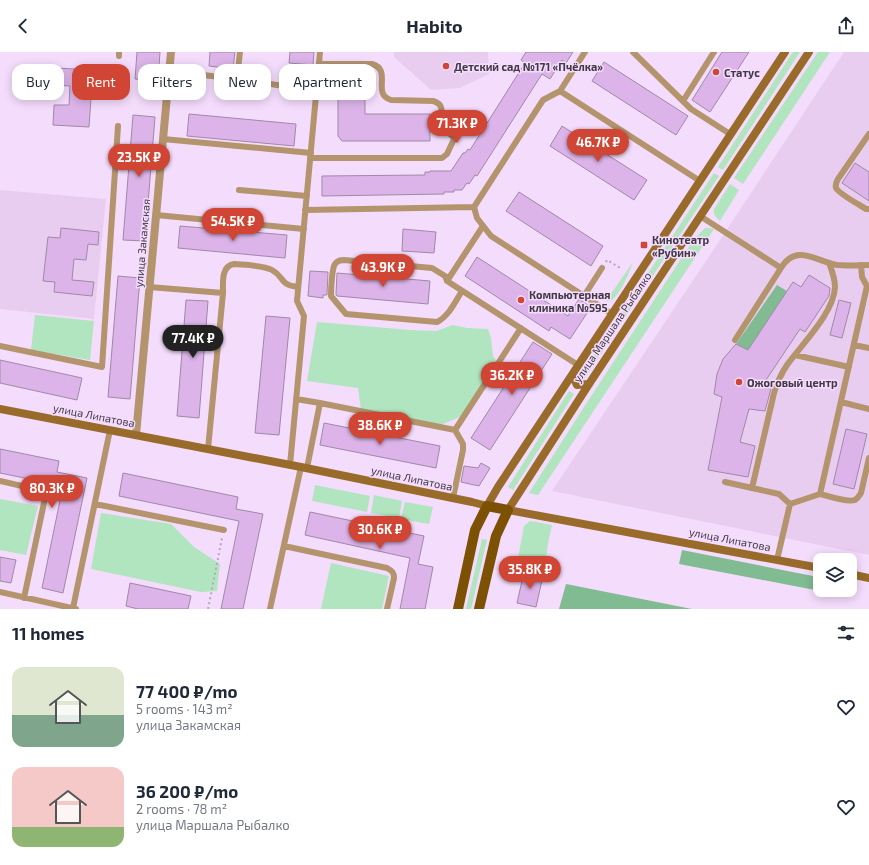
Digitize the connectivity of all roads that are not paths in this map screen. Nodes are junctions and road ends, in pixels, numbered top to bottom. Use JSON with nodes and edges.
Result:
{"nodes":[{"id":1,"x":171,"y":52,"type":"edge"},
{"id":2,"x":240,"y":52,"type":"edge"},
{"id":3,"x":320,"y":52,"type":"edge"},
{"id":4,"x":585,"y":52,"type":"edge"},
{"id":5,"x":633,"y":52,"type":"edge"},
{"id":6,"x":714,"y":52,"type":"edge"},
{"id":7,"x":785,"y":52,"type":"edge"},
{"id":8,"x":809,"y":52,"type":"edge"},
{"id":9,"x":170,"y":64,"type":"edge"},
{"id":10,"x":239,"y":64,"type":"edge"},
{"id":11,"x":319,"y":64,"type":"edge"},
{"id":12,"x":376,"y":66,"type":"edge"},
{"id":13,"x":560,"y":91,"type":"junction"},
{"id":14,"x":166,"y":100,"type":"edge"},
{"id":15,"x":315,"y":100,"type":"edge"},
{"id":16,"x":683,"y":101,"type":"junction"},
{"id":17,"x":118,"y":126,"type":"dead end"},
{"id":18,"x":730,"y":134,"type":"junction"},
{"id":19,"x":869,"y":134,"type":"edge"},
{"id":20,"x":163,"y":139,"type":"junction"},
{"id":21,"x":310,"y":155,"type":"junction"},
{"id":22,"x":700,"y":181,"type":"junction"},
{"id":23,"x":239,"y":190,"type":"dead end"},
{"id":24,"x":307,"y":196,"type":"junction"},
{"id":25,"x":474,"y":207,"type":"junction"},
{"id":26,"x":869,"y":209,"type":"edge"},
{"id":27,"x":305,"y":210,"type":"junction"},
{"id":28,"x":156,"y":216,"type":"junction"},
{"id":29,"x":700,"y":216,"type":"junction"},
{"id":30,"x":483,"y":226,"type":"junction"},
{"id":31,"x":304,"y":229,"type":"junction"},
{"id":32,"x":829,"y":263,"type":"junction"},
{"id":33,"x":869,"y":264,"type":"edge"},
{"id":34,"x":861,"y":265,"type":"junction"},
{"id":35,"x":602,"y":268,"type":"road end"},
{"id":36,"x":781,"y":268,"type":"junction"},
{"id":37,"x":447,"y":281,"type":"junction"},
{"id":38,"x":868,"y":286,"type":"edge"},
{"id":39,"x":149,"y":287,"type":"junction"},
{"id":40,"x":298,"y":287,"type":"junction"},
{"id":41,"x":462,"y":291,"type":"junction"},
{"id":42,"x":222,"y":294,"type":"junction"},
{"id":43,"x":584,"y":296,"type":"junction"},
{"id":44,"x":612,"y":314,"type":"junction"},
{"id":45,"x":520,"y":328,"type":"junction"},
{"id":46,"x":735,"y":340,"type":"dead end"},
{"id":47,"x":854,"y":345,"type":"junction"},
{"id":48,"x":0,"y":346,"type":"edge"},
{"id":49,"x":869,"y":348,"type":"edge"},
{"id":50,"x":795,"y":355,"type":"junction"},
{"id":51,"x":578,"y":365,"type":"junction"},
{"id":52,"x":849,"y":367,"type":"junction"},
{"id":53,"x":572,"y":375,"type":"junction"},
{"id":54,"x":589,"y":384,"type":"junction"},
{"id":55,"x":296,"y":399,"type":"junction"},
{"id":56,"x":841,"y":402,"type":"junction"},
{"id":57,"x":320,"y":403,"type":"junction"},
{"id":58,"x":0,"y":409,"type":"edge"},
{"id":59,"x":869,"y":409,"type":"edge"},
{"id":60,"x":110,"y":430,"type":"junction"},
{"id":61,"x":455,"y":430,"type":"junction"},
{"id":62,"x":136,"y":435,"type":"junction"},
{"id":63,"x":208,"y":449,"type":"junction"},
{"id":64,"x":869,"y":458,"type":"edge"},
{"id":65,"x":290,"y":465,"type":"junction"},
{"id":66,"x":304,"y":467,"type":"junction"},
{"id":67,"x":0,"y":481,"type":"edge"},
{"id":68,"x":725,"y":482,"type":"dead end"},
{"id":69,"x":752,"y":488,"type":"junction"},
{"id":70,"x":820,"y":494,"type":"junction"},
{"id":71,"x":453,"y":498,"type":"junction"},
{"id":72,"x":95,"y":504,"type":"junction"},
{"id":73,"x":790,"y":504,"type":"junction"},
{"id":74,"x":487,"y":506,"type":"junction"},
{"id":75,"x":508,"y":510,"type":"junction"},
{"id":76,"x":224,"y":530,"type":"road end"},
{"id":77,"x":284,"y":546,"type":"junction"},
{"id":78,"x":777,"y":560,"type":"junction"},
{"id":79,"x":813,"y":567,"type":"edge"},
{"id":80,"x":857,"y":575,"type":"edge"},
{"id":81,"x":869,"y":578,"type":"edge"},
{"id":82,"x":0,"y":592,"type":"edge"},
{"id":83,"x":24,"y":598,"type":"junction"},
{"id":84,"x":75,"y":609,"type":"edge"},
{"id":85,"x":270,"y":609,"type":"edge"},
{"id":86,"x":387,"y":609,"type":"edge"},
{"id":87,"x":458,"y":609,"type":"edge"},
{"id":88,"x":479,"y":609,"type":"edge"}],
"edges":[{"from":1,"to":9,"type":"street","name":"улица Закамская"},
{"from":2,"to":10,"type":"lane"},
{"from":3,"to":11,"type":"lane"},
{"from":4,"to":13,"type":"lane"},
{"from":5,"to":16,"type":"lane"},
{"from":6,"to":16,"type":"lane"},
{"from":7,"to":18,"type":"main road","name":"улица Маршала Рыбалко"},
{"from":8,"to":29,"type":"main road","name":"улица Маршала Рыбалко"},
{"from":12,"to":21,"type":"lane"},
{"from":13,"to":22,"type":"lane"},
{"from":13,"to":25,"type":"lane"},
{"from":14,"to":20,"type":"street","name":"улица Закамская"},
{"from":15,"to":21,"type":"lane"},
{"from":16,"to":18,"type":"lane"},
{"from":17,"to":48,"type":"lane"},
{"from":18,"to":22,"type":"main road","name":"улица Маршала Рыбалко"},
{"from":19,"to":26,"type":"lane"},
{"from":20,"to":21,"type":"lane"},
{"from":20,"to":28,"type":"street","name":"улица Закамская"},
{"from":21,"to":24,"type":"lane"},
{"from":22,"to":44,"type":"main road","name":"улица Маршала Рыбалко"},
{"from":23,"to":24,"type":"lane"},
{"from":24,"to":27,"type":"lane"},
{"from":25,"to":27,"type":"lane"},
{"from":25,"to":30,"type":"lane"},
{"from":27,"to":31,"type":"lane"},
{"from":28,"to":31,"type":"lane"},
{"from":28,"to":39,"type":"street","name":"улица Закамская"},
{"from":29,"to":36,"type":"lane"},
{"from":29,"to":54,"type":"main road","name":"улица Маршала Рыбалко"},
{"from":30,"to":37,"type":"lane"},
{"from":30,"to":43,"type":"lane"},
{"from":31,"to":40,"type":"lane"},
{"from":32,"to":34,"type":"lane"},
{"from":32,"to":36,"type":"lane"},
{"from":32,"to":50,"type":"lane"},
{"from":33,"to":34,"type":"lane"},
{"from":34,"to":38,"type":"lane"},
{"from":35,"to":43,"type":"lane"},
{"from":36,"to":46,"type":"lane"},
{"from":37,"to":41,"type":"lane"},
{"from":37,"to":41,"type":"lane"},
{"from":38,"to":47,"type":"lane"},
{"from":39,"to":42,"type":"lane"},
{"from":39,"to":62,"type":"street","name":"улица Закамская"},
{"from":40,"to":42,"type":"lane"},
{"from":40,"to":55,"type":"lane"},
{"from":41,"to":45,"type":"lane"},
{"from":42,"to":63,"type":"lane"},
{"from":43,"to":44,"type":"lane"},
{"from":44,"to":51,"type":"main road","name":"улица Маршала Рыбалко"},
{"from":45,"to":51,"type":"lane"},
{"from":45,"to":61,"type":"lane"},
{"from":47,"to":49,"type":"lane"},
{"from":47,"to":52,"type":"lane"},
{"from":50,"to":52,"type":"lane"},
{"from":50,"to":69,"type":"lane"},
{"from":51,"to":53,"type":"main road","name":"улица Маршала Рыбалко"},
{"from":52,"to":56,"type":"lane"},
{"from":53,"to":54,"type":"main road"},
{"from":53,"to":74,"type":"main road","name":"улица Маршала Рыбалко"},
{"from":54,"to":75,"type":"main road","name":"улица Маршала Рыбалко"},
{"from":55,"to":57,"type":"lane"},
{"from":55,"to":65,"type":"lane"},
{"from":56,"to":59,"type":"lane"},
{"from":56,"to":70,"type":"lane"},
{"from":57,"to":61,"type":"lane"},
{"from":57,"to":66,"type":"lane"},
{"from":58,"to":60,"type":"main road","name":"улица Липатова"},
{"from":60,"to":62,"type":"main road","name":"улица Липатова"},
{"from":60,"to":72,"type":"lane"},
{"from":61,"to":71,"type":"lane"},
{"from":62,"to":63,"type":"main road","name":"улица Липатова"},
{"from":63,"to":65,"type":"main road","name":"улица Липатова"},
{"from":64,"to":70,"type":"lane"},
{"from":65,"to":66,"type":"main road","name":"улица Липатова"},
{"from":66,"to":71,"type":"main road","name":"улица Липатова"},
{"from":66,"to":77,"type":"lane"},
{"from":67,"to":83,"type":"lane"},
{"from":68,"to":69,"type":"lane"},
{"from":69,"to":73,"type":"lane"},
{"from":70,"to":73,"type":"lane"},
{"from":71,"to":74,"type":"main road","name":"улица Липатова"},
{"from":72,"to":76,"type":"lane"},
{"from":72,"to":84,"type":"lane"},
{"from":73,"to":78,"type":"lane"},
{"from":74,"to":75,"type":"main road","name":"улица Липатова"},
{"from":74,"to":87,"type":"main road","name":"улица Маршала Рыбалко"},
{"from":75,"to":78,"type":"main road","name":"улица Липатова"},
{"from":75,"to":88,"type":"main road","name":"улица Маршала Рыбалко"},
{"from":77,"to":85,"type":"lane"},
{"from":77,"to":86,"type":"lane"},
{"from":78,"to":79,"type":"main road","name":"улица Липатова"},
{"from":80,"to":81,"type":"main road"},
{"from":82,"to":83,"type":"lane"},
{"from":83,"to":84,"type":"lane"}]}
